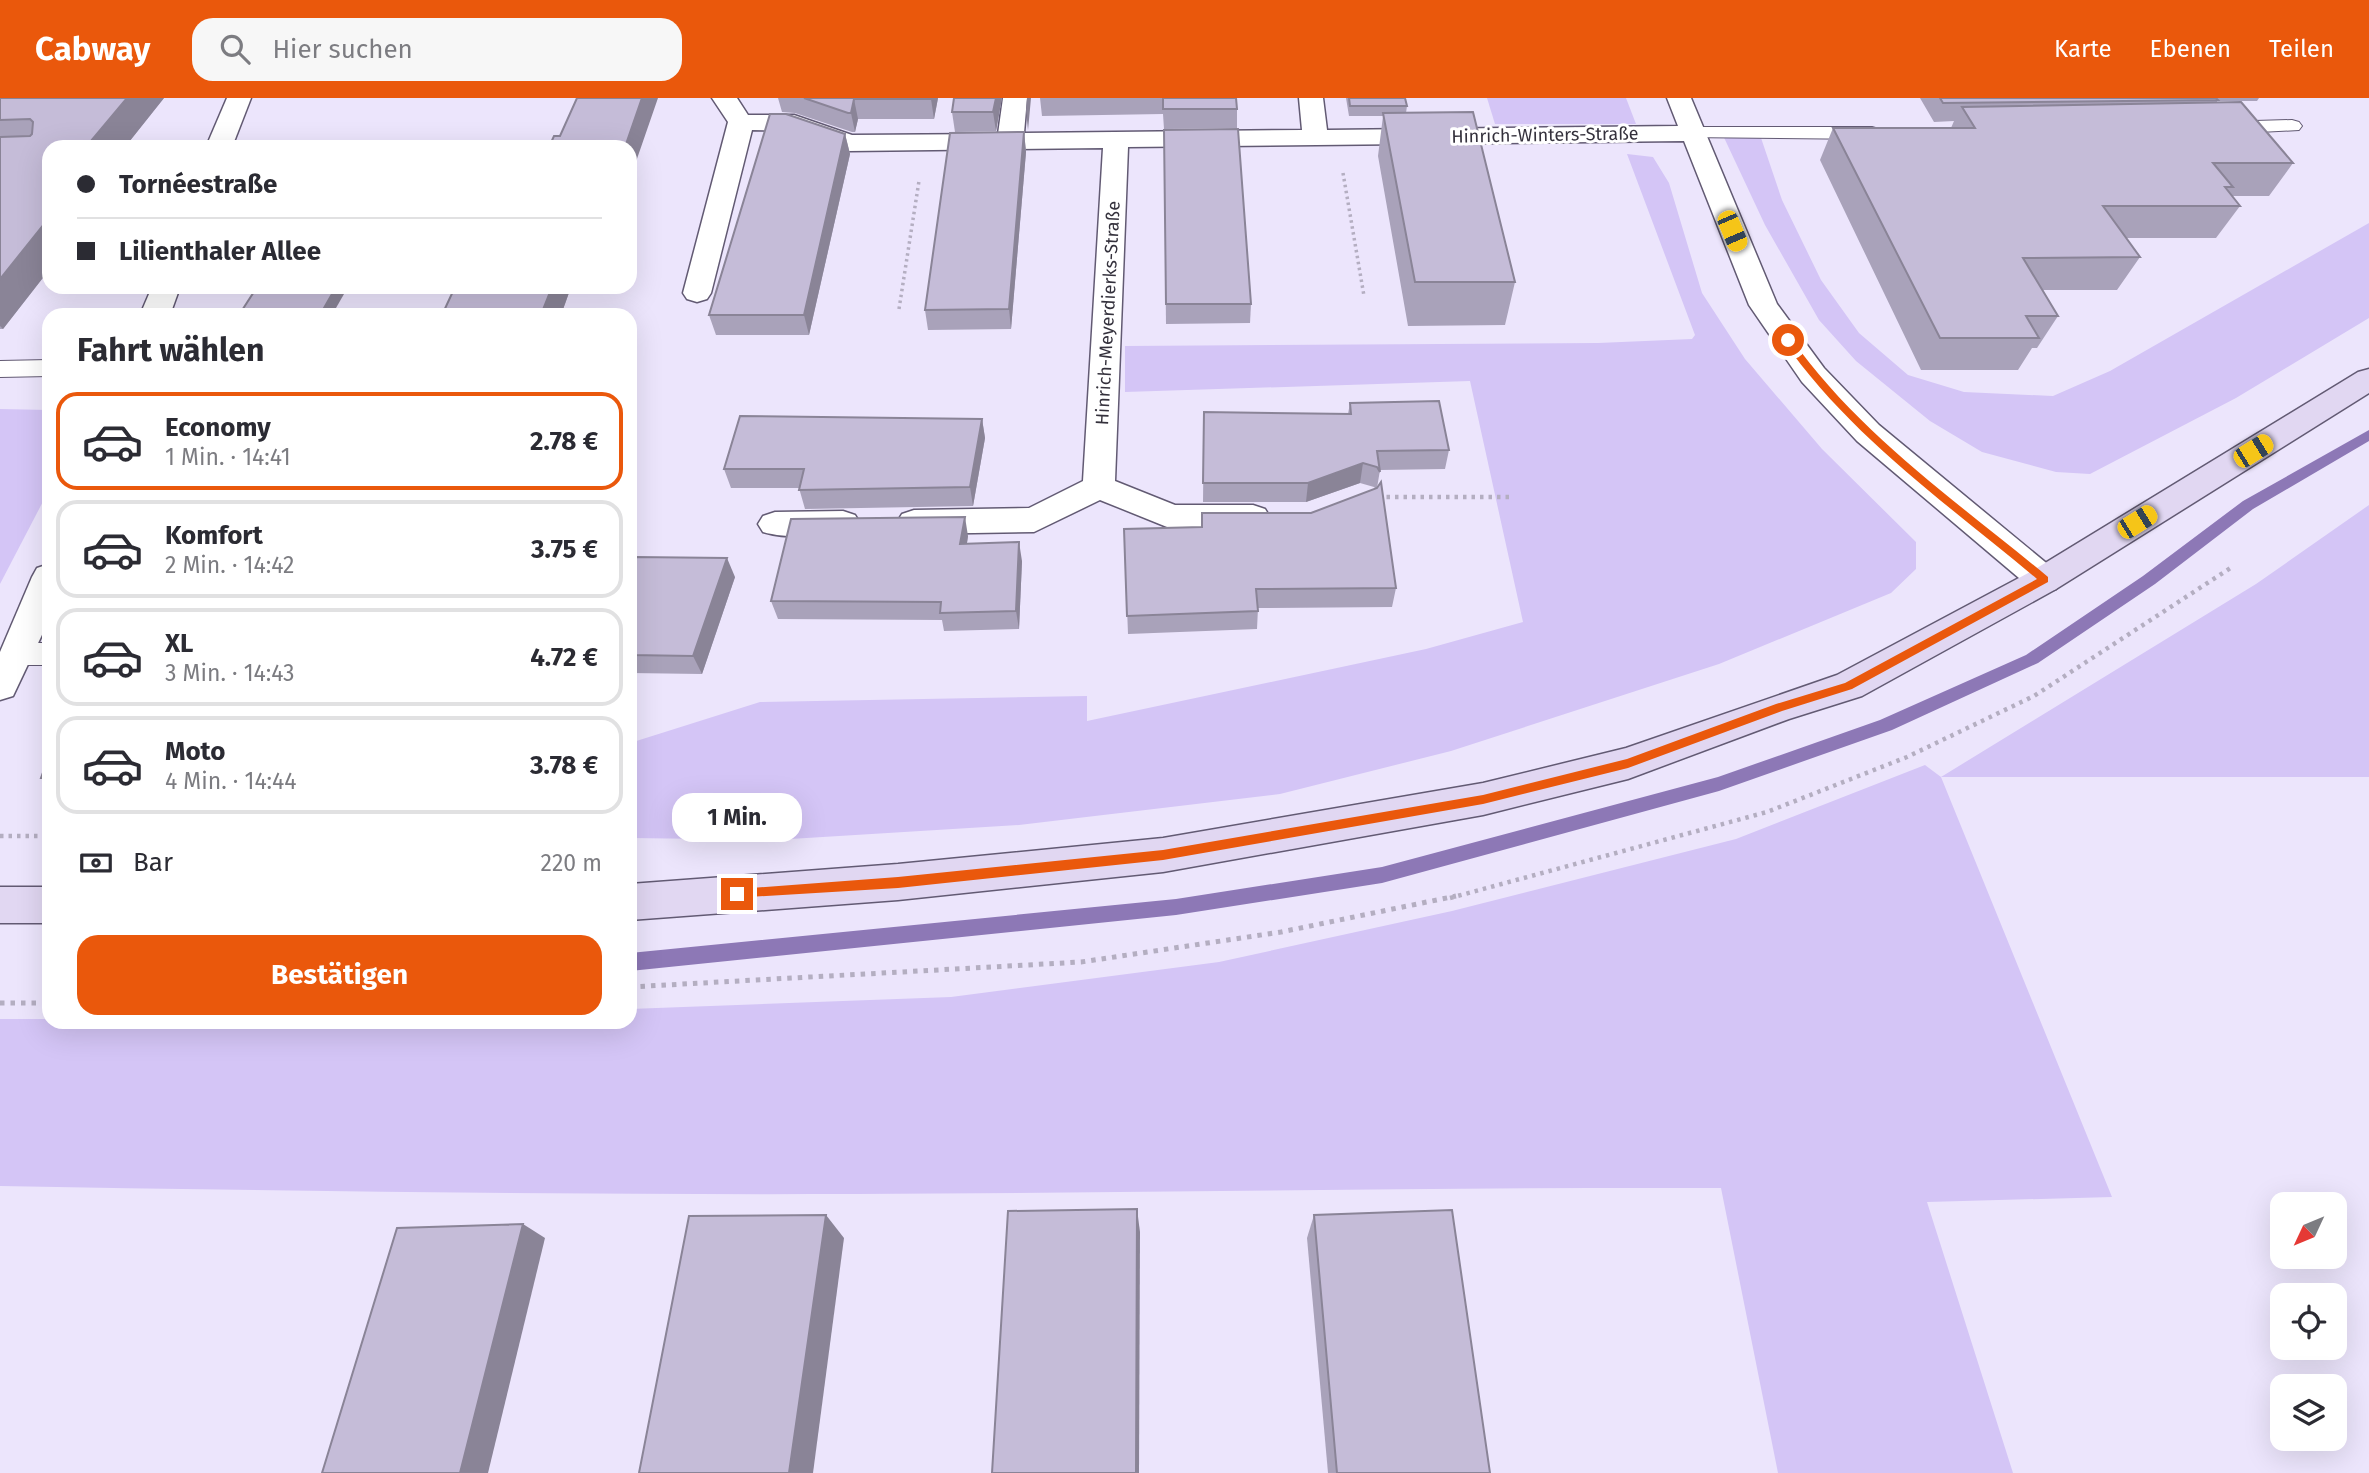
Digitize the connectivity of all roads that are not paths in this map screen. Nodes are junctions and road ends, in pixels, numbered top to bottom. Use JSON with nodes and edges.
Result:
{"nodes":[{"id":1,"x":239,"y":98,"type":"edge"},
{"id":2,"x":724,"y":98,"type":"edge"},
{"id":3,"x":1015,"y":98,"type":"edge"},
{"id":4,"x":1311,"y":98,"type":"edge"},
{"id":5,"x":1679,"y":98,"type":"edge"},
{"id":6,"x":741,"y":122,"type":"junction"},
{"id":7,"x":2292,"y":126,"type":"dead end"},
{"id":8,"x":2204,"y":128,"type":"edge"},
{"id":9,"x":1691,"y":133,"type":"junction"},
{"id":10,"x":1894,"y":133,"type":"edge"},
{"id":11,"x":1315,"y":137,"type":"junction"},
{"id":12,"x":1116,"y":139,"type":"junction"},
{"id":13,"x":222,"y":140,"type":"edge"},
{"id":14,"x":1010,"y":141,"type":"junction"},
{"id":15,"x":697,"y":293,"type":"dead end"},
{"id":16,"x":42,"y":368,"type":"edge"},
{"id":17,"x":0,"y":369,"type":"edge"},
{"id":18,"x":2369,"y":379,"type":"edge"},
{"id":19,"x":1099,"y":487,"type":"junction"},
{"id":20,"x":1282,"y":517,"type":"edge"},
{"id":21,"x":775,"y":524,"type":"dead end"},
{"id":22,"x":2044,"y":580,"type":"junction"},
{"id":23,"x":42,"y":611,"type":"edge"},
{"id":24,"x":33,"y":654,"type":"edge"},
{"id":25,"x":0,"y":686,"type":"edge"},
{"id":26,"x":637,"y":901,"type":"edge"},
{"id":27,"x":0,"y":905,"type":"edge"},
{"id":28,"x":42,"y":905,"type":"edge"}],
"edges":[{"from":1,"to":13,"type":"street"},
{"from":2,"to":6,"type":"street"},
{"from":3,"to":14,"type":"street"},
{"from":4,"to":11,"type":"street"},
{"from":5,"to":9,"type":"street"},
{"from":6,"to":14,"type":"street","name":"Hinrich-Winters-Straße"},
{"from":6,"to":15,"type":"street"},
{"from":7,"to":8,"type":"lane"},
{"from":9,"to":10,"type":"lane"},
{"from":9,"to":11,"type":"street","name":"Hinrich-Winters-Straße"},
{"from":9,"to":22,"type":"street"},
{"from":11,"to":12,"type":"street","name":"Hinrich-Winters-Straße"},
{"from":12,"to":14,"type":"street","name":"Hinrich-Winters-Straße"},
{"from":12,"to":19,"type":"street","name":"Hinrich-Meyerdierks-Straße"},
{"from":16,"to":17,"type":"lane"},
{"from":18,"to":22,"type":"main road"},
{"from":19,"to":20,"type":"street"},
{"from":19,"to":21,"type":"street"},
{"from":22,"to":26,"type":"main road"},
{"from":23,"to":24,"type":"street"},
{"from":24,"to":25,"type":"street"},
{"from":27,"to":28,"type":"main road"}]}
